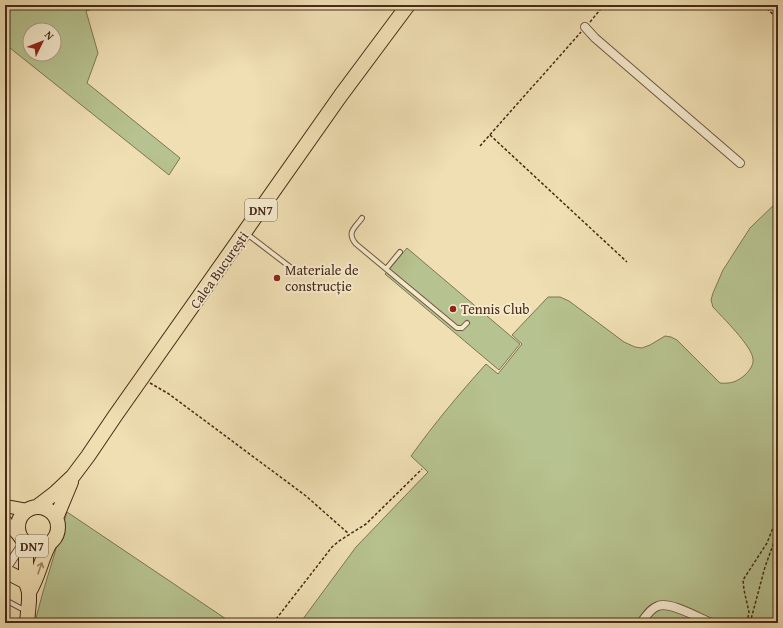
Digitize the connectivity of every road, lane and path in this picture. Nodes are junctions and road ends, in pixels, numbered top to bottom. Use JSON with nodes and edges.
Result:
{"nodes":[{"id":1,"x":408,"y":5,"type":"edge"},
{"id":2,"x":604,"y":5,"type":"edge"},
{"id":3,"x":762,"y":5,"type":"edge"},
{"id":4,"x":778,"y":19,"type":"edge"},
{"id":5,"x":585,"y":27,"type":"junction"},
{"id":6,"x":490,"y":135,"type":"junction"},
{"id":7,"x":480,"y":146,"type":"dead end"},
{"id":8,"x":740,"y":163,"type":"dead end"},
{"id":9,"x":362,"y":218,"type":"dead end"},
{"id":10,"x":245,"y":232,"type":"junction"},
{"id":11,"x":400,"y":252,"type":"dead end"},
{"id":12,"x":627,"y":262,"type":"dead end"},
{"id":13,"x":386,"y":269,"type":"junction"},
{"id":14,"x":298,"y":273,"type":"dead end"},
{"id":15,"x":467,"y":323,"type":"dead end"},
{"id":16,"x":142,"y":379,"type":"junction"},
{"id":17,"x":422,"y":469,"type":"dead end"},
{"id":18,"x":73,"y":476,"type":"junction"},
{"id":19,"x":5,"y":506,"type":"edge"},
{"id":20,"x":32,"y":508,"type":"junction"},
{"id":21,"x":778,"y":516,"type":"edge"},
{"id":22,"x":56,"y":518,"type":"junction"},
{"id":23,"x":5,"y":521,"type":"edge"},
{"id":24,"x":778,"y":531,"type":"edge"},
{"id":25,"x":349,"y":534,"type":"junction"},
{"id":26,"x":23,"y":541,"type":"junction"},
{"id":27,"x":50,"y":543,"type":"junction"},
{"id":28,"x":5,"y":571,"type":"edge"},
{"id":29,"x":28,"y":587,"type":"junction"},
{"id":30,"x":9,"y":602,"type":"dead end"},
{"id":31,"x":27,"y":617,"type":"edge"},
{"id":32,"x":273,"y":623,"type":"edge"},
{"id":33,"x":641,"y":623,"type":"edge"},
{"id":34,"x":711,"y":623,"type":"edge"},
{"id":35,"x":747,"y":623,"type":"edge"},
{"id":36,"x":750,"y":623,"type":"edge"}],
"edges":[{"from":1,"to":10,"type":"highway","name":"Calea București","number":"DN7"},
{"from":2,"to":5,"type":"path"},
{"from":3,"to":4,"type":"path"},
{"from":5,"to":6,"type":"path"},
{"from":5,"to":8,"type":"street"},
{"from":6,"to":7,"type":"path"},
{"from":6,"to":12,"type":"path"},
{"from":9,"to":13,"type":"lane"},
{"from":10,"to":14,"type":"lane"},
{"from":10,"to":16,"type":"highway","name":"Calea București","number":"DN7"},
{"from":11,"to":13,"type":"lane"},
{"from":13,"to":15,"type":"lane"},
{"from":16,"to":18,"type":"highway","name":"Calea București","number":"DN7"},
{"from":16,"to":25,"type":"path"},
{"from":17,"to":25,"type":"path"},
{"from":18,"to":20,"type":"highway","name":"Calea București","number":"DN7"},
{"from":18,"to":22,"type":"highway","name":"Calea București","number":"DN7"},
{"from":19,"to":20,"type":"main road"},
{"from":20,"to":22,"type":"highway","number":"DN7"},
{"from":20,"to":26,"type":"highway","name":"Calea București","number":"DN7"},
{"from":21,"to":35,"type":"path"},
{"from":22,"to":27,"type":"highway","name":"Calea București","number":"DN7"},
{"from":23,"to":26,"type":"main road"},
{"from":24,"to":36,"type":"path"},
{"from":25,"to":32,"type":"path"},
{"from":26,"to":27,"type":"highway","number":"DN7"},
{"from":26,"to":28,"type":"street"},
{"from":26,"to":29,"type":"highway","number":"DN7"},
{"from":29,"to":27,"type":"highway","number":"DN7","one_way":true},
{"from":28,"to":29,"type":"highway"},
{"from":29,"to":31,"type":"highway","number":"DN7"},
{"from":30,"to":31,"type":"lane"},
{"from":33,"to":34,"type":"street"}]}
